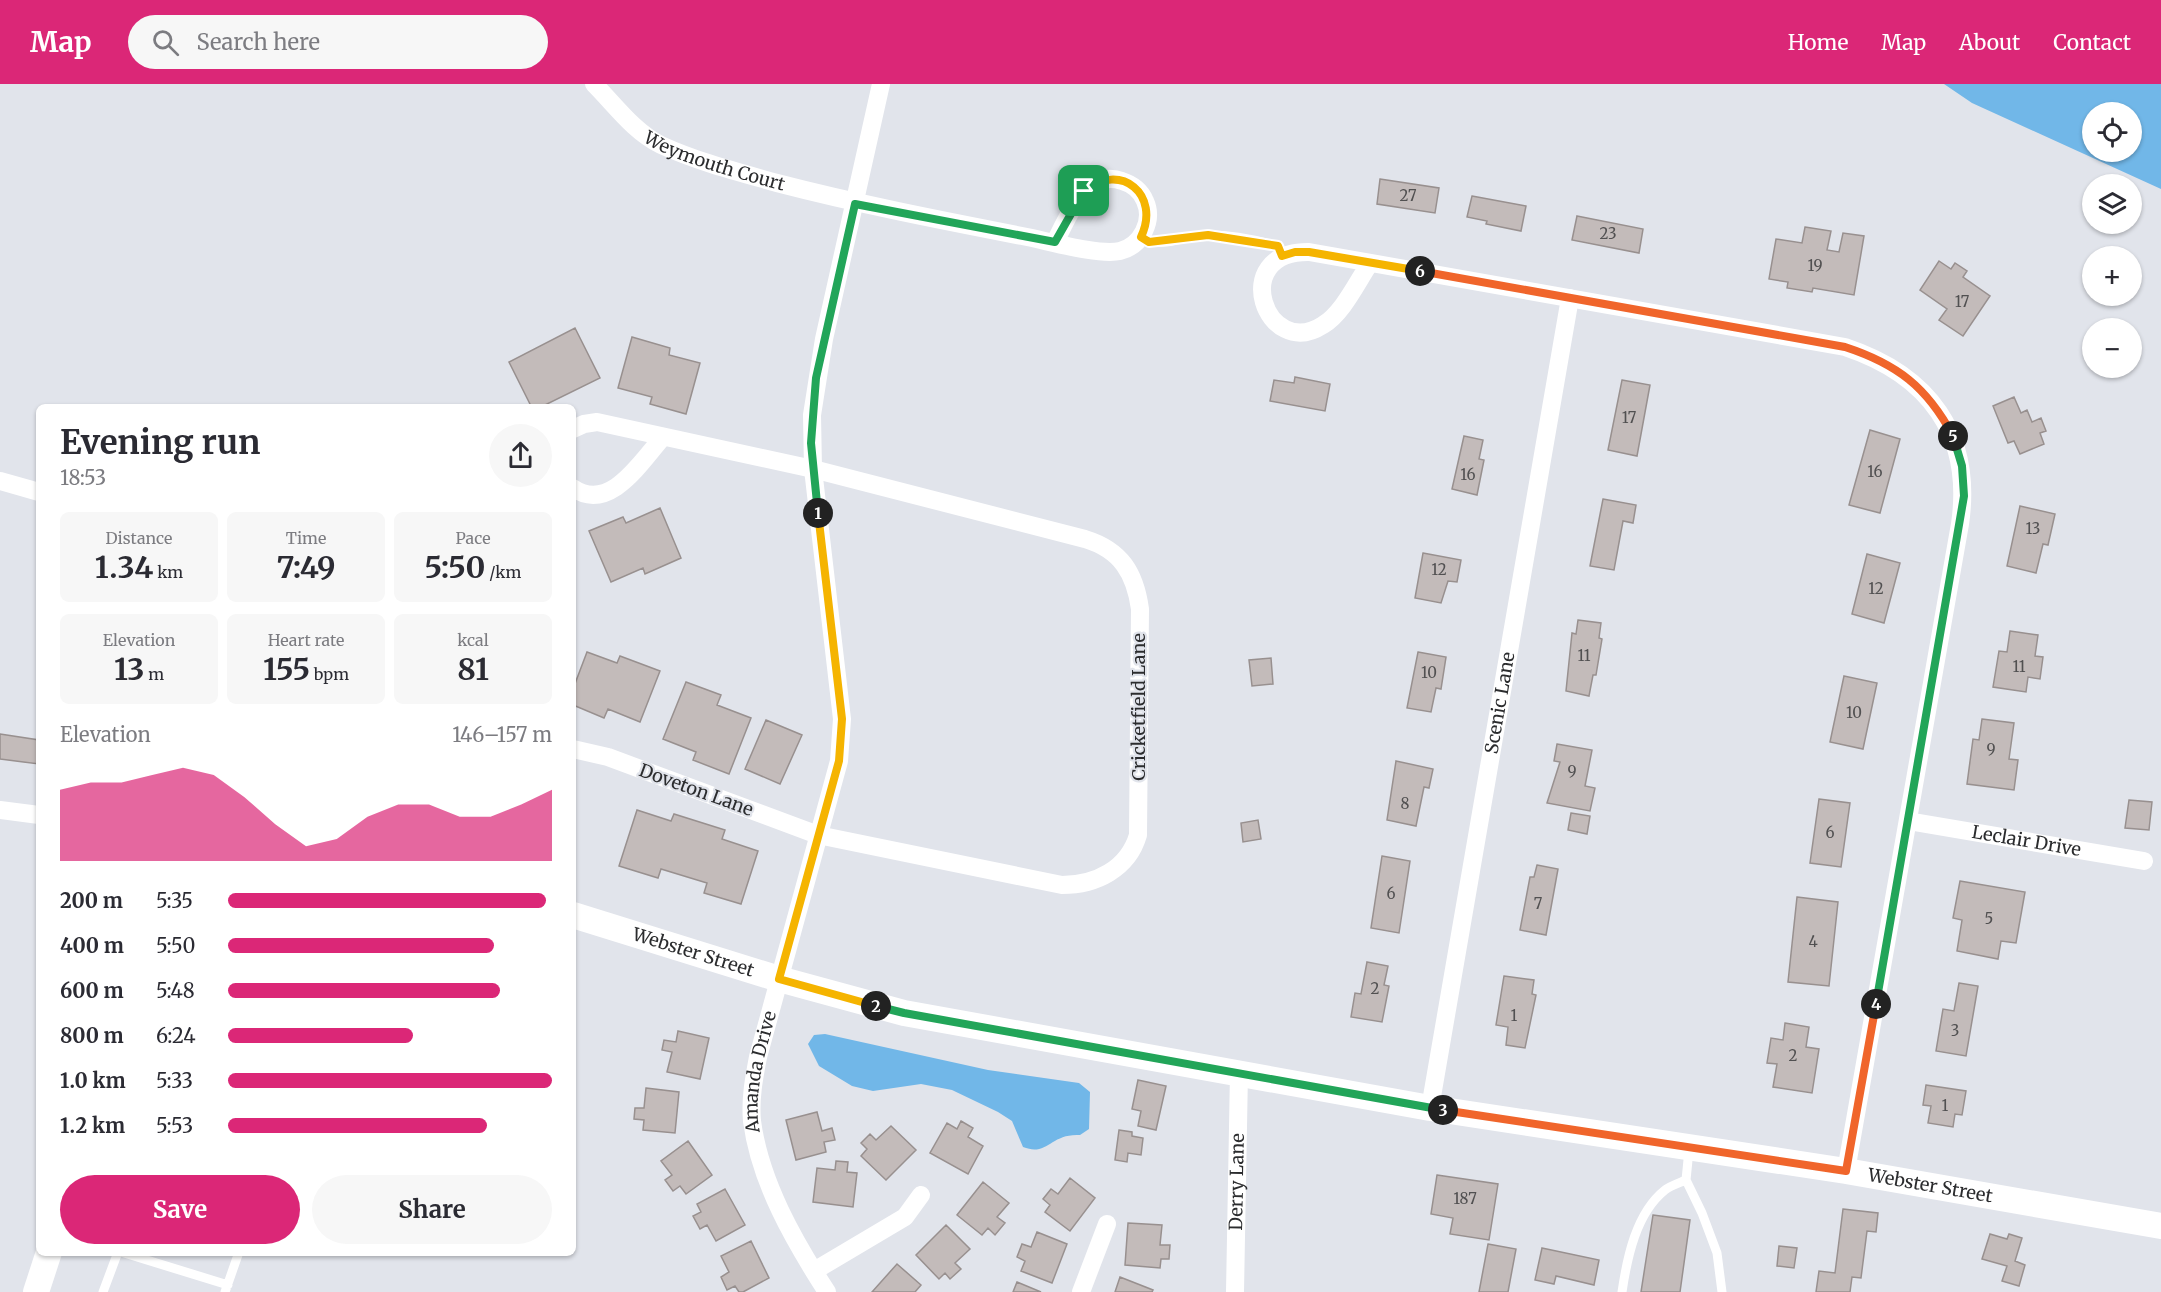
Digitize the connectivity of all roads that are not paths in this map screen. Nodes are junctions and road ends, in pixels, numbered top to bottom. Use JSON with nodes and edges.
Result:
{"nodes":[{"id":1,"x":594,"y":84,"type":"edge"},
{"id":2,"x":881,"y":84,"type":"edge"},
{"id":3,"x":855,"y":204,"type":"junction"},
{"id":4,"x":1141,"y":237,"type":"junction"},
{"id":5,"x":1055,"y":242,"type":"junction"},
{"id":6,"x":1282,"y":256,"type":"junction"},
{"id":7,"x":1370,"y":262,"type":"junction"},
{"id":8,"x":1570,"y":298,"type":"junction"},
{"id":9,"x":576,"y":428,"type":"edge"},
{"id":10,"x":663,"y":437,"type":"junction"},
{"id":11,"x":813,"y":469,"type":"junction"},
{"id":12,"x":0,"y":482,"type":"edge"},
{"id":13,"x":576,"y":489,"type":"edge"},
{"id":14,"x":36,"y":491,"type":"edge"},
{"id":15,"x":576,"y":750,"type":"edge"},
{"id":16,"x":0,"y":810,"type":"edge"},
{"id":17,"x":36,"y":815,"type":"edge"},
{"id":18,"x":1908,"y":821,"type":"junction"},
{"id":19,"x":818,"y":835,"type":"junction"},
{"id":20,"x":2144,"y":861,"type":"dead end"},
{"id":21,"x":576,"y":916,"type":"edge"},
{"id":22,"x":779,"y":979,"type":"junction"},
{"id":23,"x":1239,"y":1072,"type":"junction"},
{"id":24,"x":1430,"y":1108,"type":"junction"},
{"id":25,"x":1690,"y":1147,"type":"junction"},
{"id":26,"x":1846,"y":1171,"type":"junction"},
{"id":27,"x":1686,"y":1180,"type":"junction"},
{"id":28,"x":921,"y":1195,"type":"dead end"},
{"id":29,"x":1107,"y":1224,"type":"dead end"},
{"id":30,"x":2161,"y":1226,"type":"edge"},
{"id":31,"x":48,"y":1256,"type":"edge"},
{"id":32,"x":118,"y":1256,"type":"edge"},
{"id":33,"x":132,"y":1256,"type":"edge"},
{"id":34,"x":238,"y":1256,"type":"edge"},
{"id":35,"x":813,"y":1271,"type":"junction"},
{"id":36,"x":227,"y":1288,"type":"edge"},
{"id":37,"x":36,"y":1292,"type":"edge"},
{"id":38,"x":103,"y":1292,"type":"edge"},
{"id":39,"x":827,"y":1292,"type":"edge"},
{"id":40,"x":1081,"y":1292,"type":"edge"},
{"id":41,"x":1235,"y":1292,"type":"edge"},
{"id":42,"x":1622,"y":1292,"type":"edge"},
{"id":43,"x":1722,"y":1292,"type":"edge"}],
"edges":[{"from":1,"to":3,"type":"street","name":"Weymouth Court"},
{"from":2,"to":3,"type":"street","name":"Amanda Drive"},
{"from":3,"to":5,"type":"street","name":"Weymouth Court"},
{"from":3,"to":11,"type":"street","name":"Amanda Drive"},
{"from":4,"to":5,"type":"street"},
{"from":4,"to":5,"type":"street"},
{"from":4,"to":6,"type":"lane"},
{"from":6,"to":7,"type":"street"},
{"from":6,"to":7,"type":"street"},
{"from":7,"to":8,"type":"street"},
{"from":8,"to":18,"type":"street"},
{"from":8,"to":24,"type":"street","name":"Scenic Lane"},
{"from":9,"to":10,"type":"street","name":"Cricketfield Lane"},
{"from":10,"to":11,"type":"street","name":"Cricketfield Lane"},
{"from":10,"to":13,"type":"street"},
{"from":11,"to":19,"type":"street","name":"Amanda Drive"},
{"from":11,"to":19,"type":"street","name":"Cricketfield Lane"},
{"from":12,"to":14,"type":"street"},
{"from":15,"to":19,"type":"street","name":"Doveton Lane"},
{"from":16,"to":17,"type":"street"},
{"from":18,"to":20,"type":"street","name":"Leclair Drive"},
{"from":18,"to":26,"type":"street"},
{"from":19,"to":22,"type":"street","name":"Amanda Drive"},
{"from":21,"to":22,"type":"main road","name":"Webster Street"},
{"from":22,"to":23,"type":"main road","name":"Webster Street"},
{"from":22,"to":35,"type":"street","name":"Amanda Drive"},
{"from":23,"to":24,"type":"main road","name":"Webster Street"},
{"from":23,"to":41,"type":"street","name":"Derry Lane"},
{"from":24,"to":25,"type":"main road","name":"Webster Street"},
{"from":25,"to":26,"type":"main road","name":"Webster Street"},
{"from":25,"to":27,"type":"lane"},
{"from":26,"to":30,"type":"main road","name":"Webster Street"},
{"from":27,"to":42,"type":"lane"},
{"from":27,"to":43,"type":"lane"},
{"from":28,"to":35,"type":"street"},
{"from":29,"to":40,"type":"street"},
{"from":31,"to":37,"type":"main road"},
{"from":32,"to":38,"type":"lane"},
{"from":33,"to":36,"type":"lane"},
{"from":34,"to":36,"type":"lane"},
{"from":35,"to":39,"type":"street","name":"Amanda Drive"}]}
